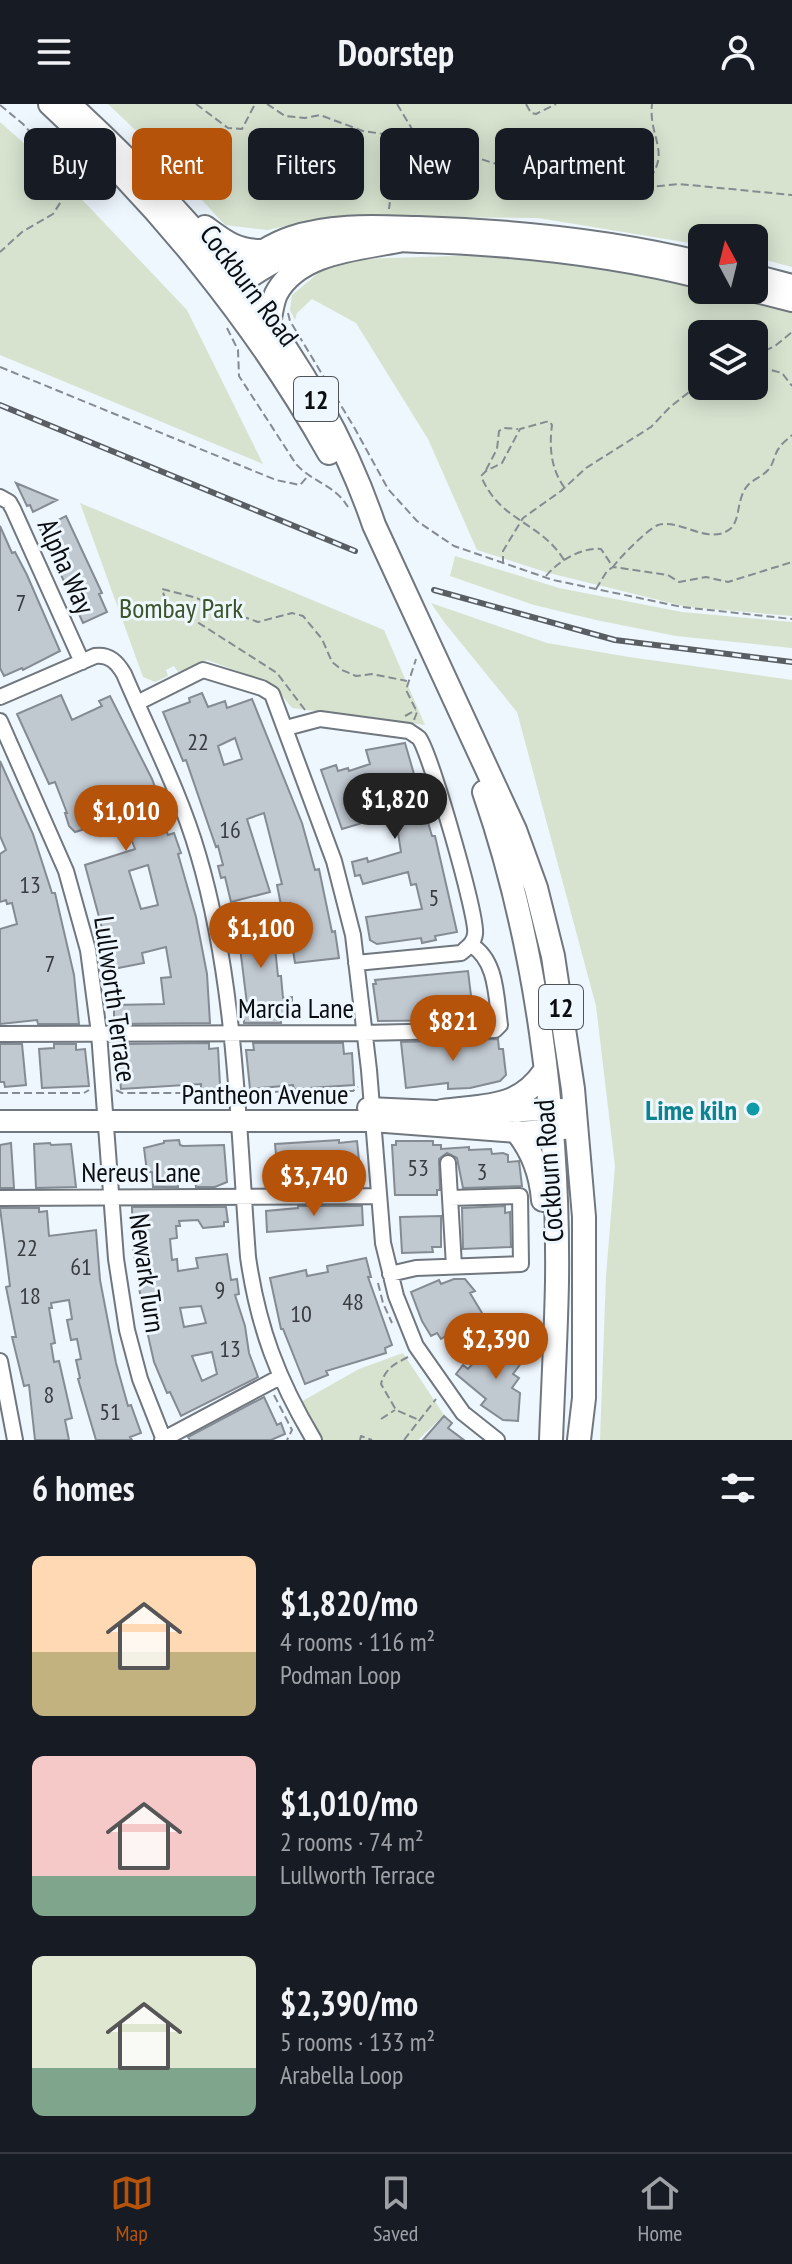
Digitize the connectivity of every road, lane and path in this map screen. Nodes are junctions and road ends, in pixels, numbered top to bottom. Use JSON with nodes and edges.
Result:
{"nodes":[{"id":1,"x":50,"y":104,"type":"edge"},
{"id":2,"x":69,"y":104,"type":"edge"},
{"id":3,"x":196,"y":104,"type":"edge"},
{"id":4,"x":255,"y":104,"type":"edge"},
{"id":5,"x":267,"y":104,"type":"edge"},
{"id":6,"x":397,"y":104,"type":"edge"},
{"id":7,"x":526,"y":104,"type":"edge"},
{"id":8,"x":556,"y":104,"type":"edge"},
{"id":9,"x":652,"y":104,"type":"edge"},
{"id":10,"x":0,"y":105,"type":"edge"},
{"id":11,"x":411,"y":128,"type":"edge"},
{"id":12,"x":654,"y":128,"type":"edge"},
{"id":13,"x":654,"y":129,"type":"edge"},
{"id":14,"x":380,"y":133,"type":"edge"},
{"id":15,"x":654,"y":172,"type":"edge"},
{"id":16,"x":654,"y":186,"type":"edge"},
{"id":17,"x":792,"y":195,"type":"edge"},
{"id":18,"x":390,"y":200,"type":"edge"},
{"id":19,"x":180,"y":212,"type":"junction"},
{"id":20,"x":389,"y":215,"type":"dead end"},
{"id":21,"x":398,"y":241,"type":"junction"},
{"id":22,"x":261,"y":251,"type":"junction"},
{"id":23,"x":0,"y":252,"type":"edge"},
{"id":24,"x":688,"y":259,"type":"edge"},
{"id":25,"x":688,"y":275,"type":"edge"},
{"id":26,"x":768,"y":279,"type":"edge"},
{"id":27,"x":228,"y":283,"type":"junction"},
{"id":28,"x":792,"y":285,"type":"edge"},
{"id":29,"x":768,"y":295,"type":"edge"},
{"id":30,"x":792,"y":301,"type":"edge"},
{"id":31,"x":286,"y":307,"type":"dead end"},
{"id":32,"x":224,"y":322,"type":"dead end"},
{"id":33,"x":269,"y":324,"type":"junction"},
{"id":34,"x":792,"y":332,"type":"edge"},
{"id":35,"x":768,"y":349,"type":"edge"},
{"id":36,"x":0,"y":367,"type":"edge"},
{"id":37,"x":768,"y":369,"type":"edge"},
{"id":38,"x":792,"y":386,"type":"edge"},
{"id":39,"x":688,"y":393,"type":"edge"},
{"id":40,"x":520,"y":429,"type":"junction"},
{"id":41,"x":792,"y":435,"type":"edge"},
{"id":42,"x":486,"y":471,"type":"junction"},
{"id":43,"x":307,"y":477,"type":"junction"},
{"id":44,"x":564,"y":487,"type":"junction"},
{"id":45,"x":0,"y":497,"type":"edge"},
{"id":46,"x":348,"y":507,"type":"dead end"},
{"id":47,"x":521,"y":521,"type":"junction"},
{"id":48,"x":374,"y":525,"type":"junction"},
{"id":49,"x":565,"y":561,"type":"junction"},
{"id":50,"x":792,"y":562,"type":"edge"},
{"id":51,"x":503,"y":564,"type":"junction"},
{"id":52,"x":613,"y":567,"type":"junction"},
{"id":53,"x":545,"y":577,"type":"junction"},
{"id":54,"x":596,"y":589,"type":"junction"},
{"id":55,"x":792,"y":619,"type":"edge"},
{"id":56,"x":416,"y":659,"type":"dead end"},
{"id":57,"x":82,"y":662,"type":"junction"},
{"id":58,"x":409,"y":681,"type":"junction"},
{"id":59,"x":446,"y":681,"type":"junction"},
{"id":60,"x":0,"y":697,"type":"edge"},
{"id":61,"x":137,"y":703,"type":"junction"},
{"id":62,"x":307,"y":715,"type":"dead end"},
{"id":63,"x":0,"y":721,"type":"edge"},
{"id":64,"x":412,"y":725,"type":"dead end"},
{"id":65,"x":286,"y":728,"type":"junction"},
{"id":66,"x":471,"y":945,"type":"junction"},
{"id":67,"x":356,"y":963,"type":"junction"},
{"id":68,"x":230,"y":1032,"type":"junction"},
{"id":69,"x":99,"y":1033,"type":"junction"},
{"id":70,"x":364,"y":1033,"type":"junction"},
{"id":71,"x":0,"y":1034,"type":"edge"},
{"id":72,"x":544,"y":1072,"type":"junction"},
{"id":73,"x":115,"y":1082,"type":"dead end"},
{"id":74,"x":91,"y":1084,"type":"dead end"},
{"id":75,"x":358,"y":1086,"type":"dead end"},
{"id":76,"x":223,"y":1087,"type":"dead end"},
{"id":77,"x":248,"y":1090,"type":"dead end"},
{"id":78,"x":264,"y":1092,"type":"junction"},
{"id":79,"x":344,"y":1092,"type":"junction"},
{"id":80,"x":77,"y":1093,"type":"junction"},
{"id":81,"x":133,"y":1093,"type":"junction"},
{"id":82,"x":209,"y":1093,"type":"junction"},
{"id":83,"x":77,"y":1101,"type":"dead end"},
{"id":84,"x":344,"y":1101,"type":"dead end"},
{"id":85,"x":133,"y":1102,"type":"dead end"},
{"id":86,"x":209,"y":1102,"type":"dead end"},
{"id":87,"x":264,"y":1102,"type":"dead end"},
{"id":88,"x":2,"y":1104,"type":"edge"},
{"id":89,"x":442,"y":1111,"type":"junction"},
{"id":90,"x":105,"y":1114,"type":"junction"},
{"id":91,"x":236,"y":1114,"type":"junction"},
{"id":92,"x":372,"y":1115,"type":"junction"},
{"id":93,"x":576,"y":1118,"type":"junction"},
{"id":94,"x":550,"y":1120,"type":"junction"},
{"id":95,"x":517,"y":1132,"type":"junction"},
{"id":96,"x":448,"y":1163,"type":"dead end"},
{"id":97,"x":378,"y":1196,"type":"junction"},
{"id":98,"x":112,"y":1197,"type":"junction"},
{"id":99,"x":243,"y":1197,"type":"junction"},
{"id":100,"x":0,"y":1198,"type":"edge"},
{"id":101,"x":450,"y":1198,"type":"junction"},
{"id":102,"x":454,"y":1266,"type":"junction"},
{"id":103,"x":390,"y":1274,"type":"junction"},
{"id":104,"x":557,"y":1279,"type":"junction"},
{"id":105,"x":409,"y":1357,"type":"dead end"},
{"id":106,"x":0,"y":1361,"type":"edge"},
{"id":107,"x":276,"y":1383,"type":"junction"},
{"id":108,"x":436,"y":1399,"type":"dead end"},
{"id":109,"x":396,"y":1410,"type":"junction"},
{"id":110,"x":381,"y":1419,"type":"dead end"},
{"id":111,"x":419,"y":1420,"type":"junction"},
{"id":112,"x":10,"y":1439,"type":"edge"},
{"id":113,"x":163,"y":1440,"type":"edge"},
{"id":114,"x":287,"y":1440,"type":"edge"},
{"id":115,"x":314,"y":1440,"type":"edge"},
{"id":116,"x":360,"y":1440,"type":"edge"},
{"id":117,"x":372,"y":1440,"type":"edge"},
{"id":118,"x":404,"y":1440,"type":"edge"},
{"id":119,"x":497,"y":1440,"type":"edge"},
{"id":120,"x":551,"y":1440,"type":"edge"},
{"id":121,"x":579,"y":1440,"type":"edge"}],
"edges":[{"from":1,"to":27,"type":"main road","name":"Cockburn Road","number":"12"},
{"from":2,"to":19,"type":"main road","name":"Cockburn Road","number":"12"},
{"from":3,"to":4,"type":"path"},
{"from":5,"to":14,"type":"path"},
{"from":6,"to":11,"type":"path"},
{"from":7,"to":8,"type":"path"},
{"from":9,"to":12,"type":"path"},
{"from":10,"to":23,"type":"path"},
{"from":13,"to":15,"type":"path"},
{"from":16,"to":17,"type":"path"},
{"from":18,"to":20,"type":"path"},
{"from":19,"to":22,"type":"main road"},
{"from":19,"to":27,"type":"main road","name":"Cockburn Road","number":"12"},
{"from":21,"to":25,"type":"main road"},
{"from":21,"to":27,"type":"main road"},
{"from":21,"to":33,"type":"main road"},
{"from":22,"to":24,"type":"main road"},
{"from":22,"to":27,"type":"main road"},
{"from":26,"to":28,"type":"main road"},
{"from":27,"to":33,"type":"main road","name":"Cockburn Road","number":"12"},
{"from":27,"to":48,"type":"main road","name":"Cockburn Road","number":"12"},
{"from":29,"to":30,"type":"main road"},
{"from":31,"to":51,"type":"path"},
{"from":32,"to":43,"type":"path"},
{"from":33,"to":48,"type":"main road","name":"Cockburn Road","number":"12"},
{"from":34,"to":35,"type":"path"},
{"from":36,"to":43,"type":"path"},
{"from":37,"to":38,"type":"path"},
{"from":39,"to":44,"type":"path"},
{"from":40,"to":42,"type":"path"},
{"from":40,"to":42,"type":"path"},
{"from":40,"to":44,"type":"path"},
{"from":41,"to":52,"type":"path"},
{"from":42,"to":47,"type":"path"},
{"from":43,"to":46,"type":"path"},
{"from":44,"to":47,"type":"path"},
{"from":45,"to":57,"type":"street","name":"Alpha Way"},
{"from":47,"to":49,"type":"path"},
{"from":47,"to":51,"type":"path"},
{"from":48,"to":59,"type":"main road","name":"Cockburn Road","number":"12"},
{"from":49,"to":52,"type":"path"},
{"from":49,"to":53,"type":"path"},
{"from":50,"to":52,"type":"path"},
{"from":51,"to":53,"type":"path"},
{"from":52,"to":54,"type":"path"},
{"from":53,"to":54,"type":"path"},
{"from":54,"to":55,"type":"path"},
{"from":56,"to":58,"type":"path"},
{"from":57,"to":60,"type":"street"},
{"from":57,"to":61,"type":"street"},
{"from":58,"to":62,"type":"path"},
{"from":58,"to":64,"type":"path"},
{"from":59,"to":72,"type":"main road","name":"Cockburn Road","number":"12"},
{"from":59,"to":93,"type":"main road","name":"Cockburn Road","number":"12"},
{"from":61,"to":65,"type":"street"},
{"from":61,"to":68,"type":"street"},
{"from":63,"to":69,"type":"street","name":"Lullworth Terrace"},
{"from":65,"to":66,"type":"street"},
{"from":65,"to":67,"type":"street"},
{"from":66,"to":67,"type":"street"},
{"from":66,"to":70,"type":"street","name":"Marcia Lane"},
{"from":67,"to":70,"type":"street"},
{"from":68,"to":69,"type":"street","name":"Marcia Lane"},
{"from":68,"to":70,"type":"street","name":"Marcia Lane"},
{"from":68,"to":91,"type":"street"},
{"from":69,"to":71,"type":"street","name":"Marcia Lane"},
{"from":69,"to":90,"type":"street","name":"Lullworth Terrace"},
{"from":70,"to":92,"type":"street"},
{"from":72,"to":89,"type":"main road"},
{"from":72,"to":94,"type":"main road","name":"Cockburn Road","number":"12"},
{"from":73,"to":81,"type":"path"},
{"from":74,"to":80,"type":"path"},
{"from":75,"to":79,"type":"path"},
{"from":76,"to":82,"type":"path"},
{"from":77,"to":78,"type":"path"},
{"from":78,"to":79,"type":"path"},
{"from":78,"to":87,"type":"path"},
{"from":79,"to":84,"type":"path"},
{"from":80,"to":83,"type":"path"},
{"from":80,"to":88,"type":"path"},
{"from":81,"to":82,"type":"path"},
{"from":81,"to":85,"type":"path"},
{"from":82,"to":86,"type":"path"},
{"from":88,"to":90,"type":"main road","name":"Pantheon Avenue"},
{"from":89,"to":92,"type":"main road","name":"Pantheon Avenue"},
{"from":89,"to":94,"type":"main road","name":"Pantheon Avenue"},
{"from":90,"to":91,"type":"main road","name":"Pantheon Avenue"},
{"from":90,"to":98,"type":"street","name":"Newark Turn"},
{"from":91,"to":92,"type":"main road","name":"Pantheon Avenue"},
{"from":91,"to":99,"type":"street"},
{"from":92,"to":95,"type":"main road","name":"Pantheon Avenue"},
{"from":92,"to":97,"type":"street"},
{"from":93,"to":94,"type":"main road","name":"Pantheon Avenue"},
{"from":93,"to":121,"type":"main road","name":"Cockburn Road","number":"12"},
{"from":94,"to":95,"type":"main road","name":"Pantheon Avenue"},
{"from":94,"to":104,"type":"main road","name":"Cockburn Road","number":"12"},
{"from":95,"to":104,"type":"main road"},
{"from":96,"to":101,"type":"street"},
{"from":97,"to":99,"type":"street","name":"Nereus Lane"},
{"from":97,"to":103,"type":"street"},
{"from":98,"to":99,"type":"street","name":"Nereus Lane"},
{"from":98,"to":100,"type":"street","name":"Nereus Lane"},
{"from":98,"to":113,"type":"street","name":"Newark Turn"},
{"from":99,"to":107,"type":"street"},
{"from":101,"to":102,"type":"street"},
{"from":101,"to":102,"type":"street"},
{"from":102,"to":103,"type":"street"},
{"from":103,"to":119,"type":"street"},
{"from":104,"to":120,"type":"main road","name":"Cockburn Road","number":"12"},
{"from":105,"to":109,"type":"path"},
{"from":106,"to":112,"type":"street"},
{"from":107,"to":113,"type":"street"},
{"from":107,"to":114,"type":"path"},
{"from":107,"to":115,"type":"street"},
{"from":108,"to":111,"type":"path"},
{"from":109,"to":110,"type":"path"},
{"from":109,"to":111,"type":"path"},
{"from":111,"to":118,"type":"path"},
{"from":116,"to":117,"type":"path"}]}
